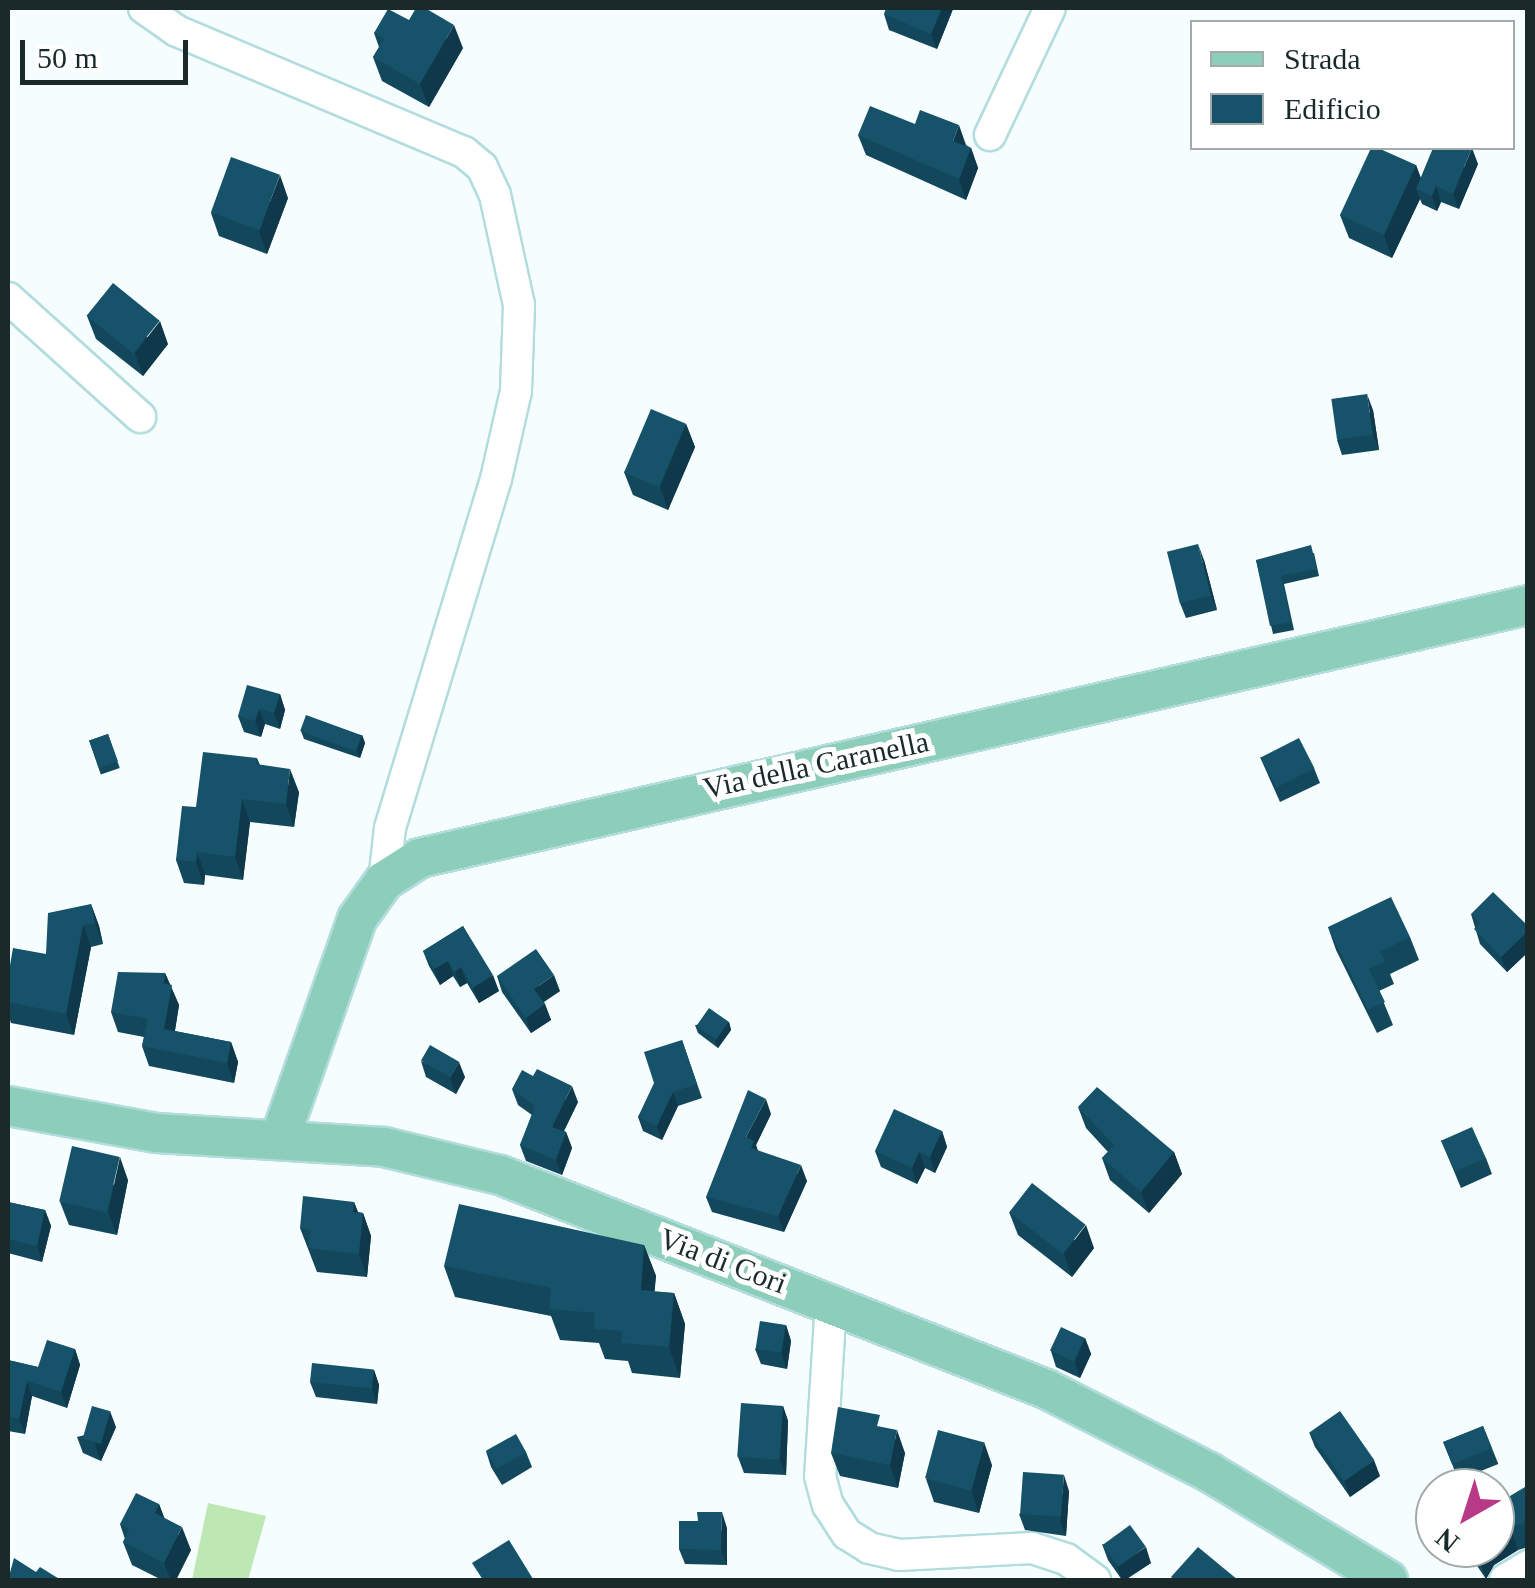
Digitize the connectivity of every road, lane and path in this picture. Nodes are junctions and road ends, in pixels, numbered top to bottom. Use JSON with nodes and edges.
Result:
{"nodes":[{"id":1,"x":144,"y":8,"type":"edge"},
{"id":2,"x":1050,"y":8,"type":"edge"},
{"id":3,"x":990,"y":135,"type":"dead end"},
{"id":4,"x":8,"y":298,"type":"edge"},
{"id":5,"x":140,"y":418,"type":"dead end"},
{"id":6,"x":1528,"y":605,"type":"edge"},
{"id":7,"x":384,"y":881,"type":"junction"},
{"id":8,"x":8,"y":1106,"type":"edge"},
{"id":9,"x":280,"y":1138,"type":"junction"},
{"id":10,"x":831,"y":1303,"type":"junction"},
{"id":11,"x":1528,"y":1566,"type":"edge"},
{"id":12,"x":1095,"y":1580,"type":"edge"},
{"id":13,"x":1388,"y":1580,"type":"edge"},
{"id":14,"x":1505,"y":1580,"type":"edge"}],
"edges":[{"from":1,"to":7,"type":"street"},
{"from":2,"to":3,"type":"street"},
{"from":4,"to":5,"type":"street"},
{"from":6,"to":7,"type":"main road","name":"Via della Caranella"},
{"from":7,"to":9,"type":"main road","name":"Via della Caranella"},
{"from":8,"to":9,"type":"main road","name":"Via di Cori"},
{"from":9,"to":10,"type":"main road","name":"Via di Cori"},
{"from":10,"to":12,"type":"street"},
{"from":10,"to":13,"type":"main road","name":"Via di Cori"},
{"from":11,"to":14,"type":"street"}]}
